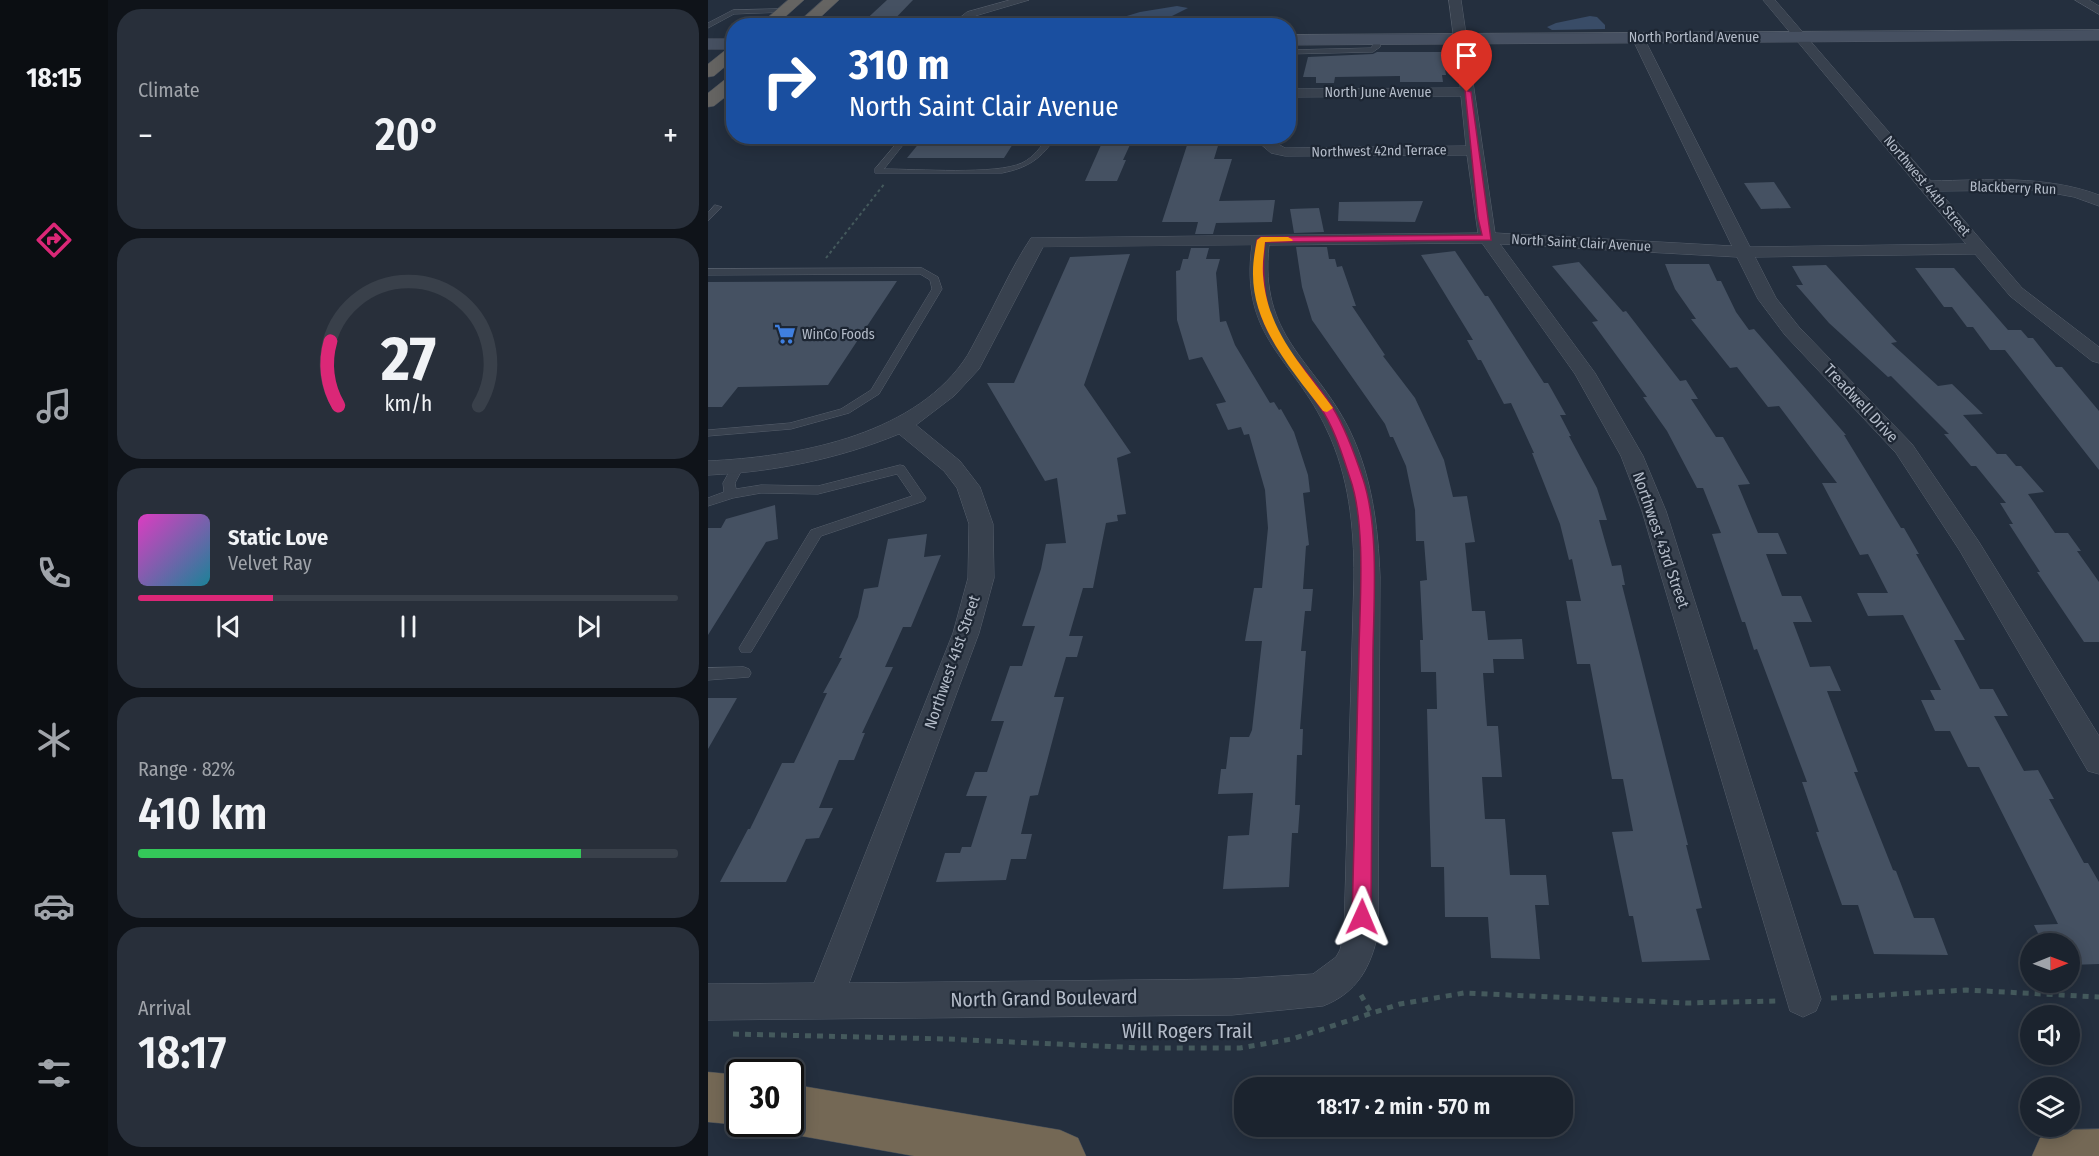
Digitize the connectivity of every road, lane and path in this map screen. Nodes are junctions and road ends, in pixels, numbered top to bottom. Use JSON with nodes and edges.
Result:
{"nodes":[{"id":1,"x":797,"y":0,"type":"edge"},
{"id":2,"x":832,"y":0,"type":"edge"},
{"id":3,"x":1021,"y":0,"type":"edge"},
{"id":4,"x":1455,"y":0,"type":"edge"},
{"id":5,"x":1769,"y":0,"type":"edge"},
{"id":6,"x":2081,"y":0,"type":"edge"},
{"id":7,"x":740,"y":4,"type":"dead end"},
{"id":8,"x":783,"y":11,"type":"junction"},
{"id":9,"x":2099,"y":11,"type":"edge"},
{"id":10,"x":733,"y":12,"type":"junction"},
{"id":11,"x":775,"y":18,"type":"edge"},
{"id":12,"x":811,"y":18,"type":"edge"},
{"id":13,"x":965,"y":18,"type":"edge"},
{"id":14,"x":710,"y":23,"type":"edge"},
{"id":15,"x":2099,"y":35,"type":"edge"},
{"id":16,"x":1801,"y":37,"type":"junction"},
{"id":17,"x":1638,"y":38,"type":"junction"},
{"id":18,"x":726,"y":39,"type":"edge"},
{"id":19,"x":1461,"y":39,"type":"junction"},
{"id":20,"x":1296,"y":42,"type":"edge"},
{"id":21,"x":726,"y":44,"type":"edge"},
{"id":22,"x":708,"y":45,"type":"edge"},
{"id":23,"x":1336,"y":45,"type":"junction"},
{"id":24,"x":1296,"y":51,"type":"edge"},
{"id":25,"x":718,"y":62,"type":"edge"},
{"id":26,"x":726,"y":87,"type":"edge"},
{"id":27,"x":1467,"y":92,"type":"junction"},
{"id":28,"x":1296,"y":93,"type":"edge"},
{"id":29,"x":708,"y":102,"type":"edge"},
{"id":30,"x":900,"y":144,"type":"edge"},
{"id":31,"x":1048,"y":144,"type":"edge"},
{"id":32,"x":1267,"y":144,"type":"edge"},
{"id":33,"x":1473,"y":150,"type":"junction"},
{"id":34,"x":891,"y":176,"type":"dead end"},
{"id":35,"x":1926,"y":186,"type":"junction"},
{"id":36,"x":2099,"y":201,"type":"edge"},
{"id":37,"x":708,"y":211,"type":"edge"},
{"id":38,"x":708,"y":218,"type":"edge"},
{"id":39,"x":1487,"y":238,"type":"junction"},
{"id":40,"x":1261,"y":240,"type":"junction"},
{"id":41,"x":1980,"y":249,"type":"junction"},
{"id":42,"x":1744,"y":252,"type":"junction"},
{"id":43,"x":821,"y":265,"type":"dead end"},
{"id":44,"x":708,"y":272,"type":"edge"},
{"id":45,"x":2099,"y":357,"type":"edge"},
{"id":46,"x":902,"y":425,"type":"junction"},
{"id":47,"x":708,"y":433,"type":"edge"},
{"id":48,"x":738,"y":466,"type":"junction"},
{"id":49,"x":708,"y":468,"type":"edge"},
{"id":50,"x":731,"y":494,"type":"junction"},
{"id":51,"x":708,"y":502,"type":"edge"},
{"id":52,"x":746,"y":648,"type":"dead end"},
{"id":53,"x":744,"y":673,"type":"dead end"},
{"id":54,"x":708,"y":674,"type":"edge"},
{"id":55,"x":2099,"y":762,"type":"edge"},
{"id":56,"x":1869,"y":996,"type":"dead end"},
{"id":57,"x":2099,"y":997,"type":"edge"},
{"id":58,"x":1803,"y":999,"type":"dead end"},
{"id":59,"x":825,"y":1000,"type":"junction"},
{"id":60,"x":708,"y":1002,"type":"edge"},
{"id":61,"x":1731,"y":1003,"type":"dead end"},
{"id":62,"x":726,"y":1034,"type":"dead end"},
{"id":63,"x":708,"y":1096,"type":"edge"},
{"id":64,"x":726,"y":1098,"type":"edge"},
{"id":65,"x":804,"y":1111,"type":"edge"},
{"id":66,"x":2099,"y":1155,"type":"edge"},
{"id":67,"x":1060,"y":1156,"type":"edge"},
{"id":68,"x":2058,"y":1156,"type":"edge"}],
"edges":[{"from":1,"to":8,"type":"highway"},
{"from":2,"to":12,"type":"highway"},
{"from":3,"to":13,"type":"street"},
{"from":4,"to":19,"type":"street","name":"Northwest 43rd Street"},
{"from":5,"to":16,"type":"street","name":"Northwest 44th Street"},
{"from":6,"to":9,"type":"street"},
{"from":7,"to":10,"type":"lane"},
{"from":8,"to":10,"type":"lane"},
{"from":8,"to":11,"type":"highway"},
{"from":10,"to":14,"type":"lane"},
{"from":15,"to":16,"type":"main road","name":"North Portland Avenue"},
{"from":16,"to":17,"type":"main road","name":"North Portland Avenue"},
{"from":16,"to":35,"type":"street","name":"Northwest 44th Street"},
{"from":17,"to":19,"type":"main road","name":"North Portland Avenue"},
{"from":17,"to":42,"type":"street","name":"Treadwell Drive"},
{"from":18,"to":22,"type":"highway"},
{"from":19,"to":23,"type":"main road","name":"North Portland Avenue"},
{"from":19,"to":27,"type":"street","name":"Northwest 43rd Street"},
{"from":20,"to":23,"type":"main road","name":"North Portland Avenue"},
{"from":21,"to":22,"type":"main road"},
{"from":22,"to":25,"type":"highway"},
{"from":23,"to":24,"type":"lane"},
{"from":26,"to":29,"type":"highway"},
{"from":27,"to":28,"type":"street","name":"North June Avenue"},
{"from":27,"to":33,"type":"street","name":"Northwest 43rd Street"},
{"from":30,"to":31,"type":"lane"},
{"from":32,"to":33,"type":"street","name":"Northwest 42nd Terrace"},
{"from":33,"to":39,"type":"street","name":"Northwest 43rd Street"},
{"from":34,"to":43,"type":"path"},
{"from":35,"to":36,"type":"street","name":"Blackberry Run"},
{"from":35,"to":41,"type":"street","name":"Northwest 44th Street"},
{"from":37,"to":38,"type":"lane"},
{"from":39,"to":40,"type":"street","name":"North Saint Clair Avenue"},
{"from":39,"to":42,"type":"street","name":"North Saint Clair Avenue"},
{"from":39,"to":58,"type":"street","name":"Northwest 43rd Street"},
{"from":40,"to":46,"type":"street","name":"North Saint Clair Avenue"},
{"from":40,"to":59,"type":"street","name":"North Grand Boulevard"},
{"from":41,"to":42,"type":"street","name":"North Saint Clair Avenue"},
{"from":41,"to":45,"type":"street","name":"Northwest 44th Street"},
{"from":42,"to":55,"type":"street","name":"Treadwell Drive"},
{"from":44,"to":47,"type":"lane"},
{"from":46,"to":48,"type":"street"},
{"from":46,"to":59,"type":"street","name":"Northwest 41st Street"},
{"from":48,"to":49,"type":"street"},
{"from":48,"to":50,"type":"lane"},
{"from":50,"to":51,"type":"lane"},
{"from":50,"to":52,"type":"lane"},
{"from":53,"to":54,"type":"lane"},
{"from":56,"to":57,"type":"path"},
{"from":59,"to":60,"type":"street","name":"North Grand Boulevard"},
{"from":61,"to":62,"type":"path","name":"Will Rogers Trail"},
{"from":63,"to":64,"type":"highway"},
{"from":65,"to":67,"type":"highway"},
{"from":66,"to":68,"type":"highway"}]}
